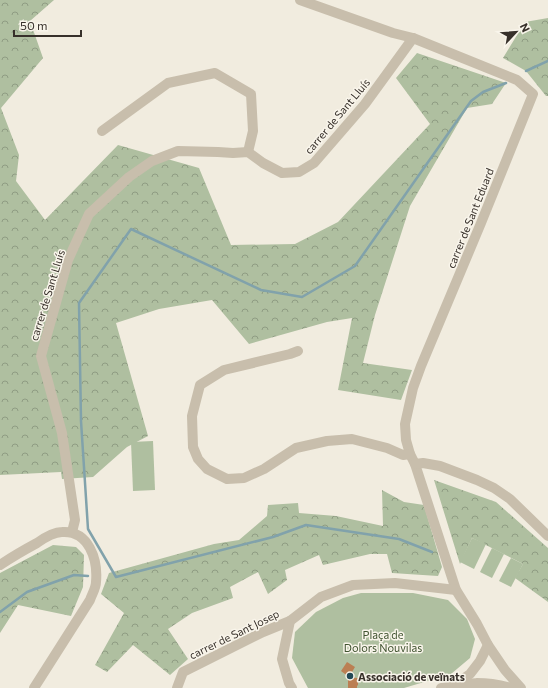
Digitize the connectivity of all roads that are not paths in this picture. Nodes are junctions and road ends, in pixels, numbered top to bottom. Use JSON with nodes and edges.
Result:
{"nodes":[{"id":1,"x":300,"y":0,"type":"edge"},
{"id":2,"x":413,"y":38,"type":"junction"},
{"id":3,"x":102,"y":131,"type":"dead end"},
{"id":4,"x":248,"y":152,"type":"junction"},
{"id":5,"x":298,"y":351,"type":"dead end"},
{"id":6,"x":410,"y":454,"type":"junction"},
{"id":7,"x":415,"y":464,"type":"junction"},
{"id":8,"x":72,"y":532,"type":"junction"},
{"id":9,"x":548,"y":536,"type":"edge"},
{"id":10,"x":0,"y":565,"type":"edge"},
{"id":11,"x":456,"y":590,"type":"junction"},
{"id":12,"x":290,"y":621,"type":"junction"},
{"id":13,"x":488,"y":645,"type":"junction"},
{"id":14,"x":456,"y":684,"type":"junction"},
{"id":15,"x":34,"y":688,"type":"edge"},
{"id":16,"x":177,"y":688,"type":"edge"},
{"id":17,"x":292,"y":688,"type":"edge"},
{"id":18,"x":441,"y":688,"type":"edge"},
{"id":19,"x":511,"y":688,"type":"edge"},
{"id":20,"x":521,"y":688,"type":"edge"}],
"edges":[{"from":1,"to":2,"type":"street","name":"carrer de Sant Eduard"},
{"from":2,"to":4,"type":"street","name":"carrer de Sant Lluís"},
{"from":2,"to":6,"type":"street","name":"carrer de Sant Eduard"},
{"from":3,"to":4,"type":"street"},
{"from":4,"to":8,"type":"street","name":"carrer de Sant Lluís"},
{"from":5,"to":6,"type":"street"},
{"from":6,"to":7,"type":"street","name":"carrer de Sant Eduard"},
{"from":7,"to":9,"type":"street"},
{"from":7,"to":11,"type":"street","name":"carrer de Sant Eduard"},
{"from":8,"to":10,"type":"street"},
{"from":8,"to":15,"type":"street"},
{"from":11,"to":12,"type":"street"},
{"from":11,"to":13,"type":"street"},
{"from":12,"to":16,"type":"street","name":"carrer de Sant Josep"},
{"from":12,"to":17,"type":"street"},
{"from":13,"to":14,"type":"street"},
{"from":13,"to":20,"type":"street"},
{"from":14,"to":18,"type":"street"},
{"from":14,"to":19,"type":"street"}]}
